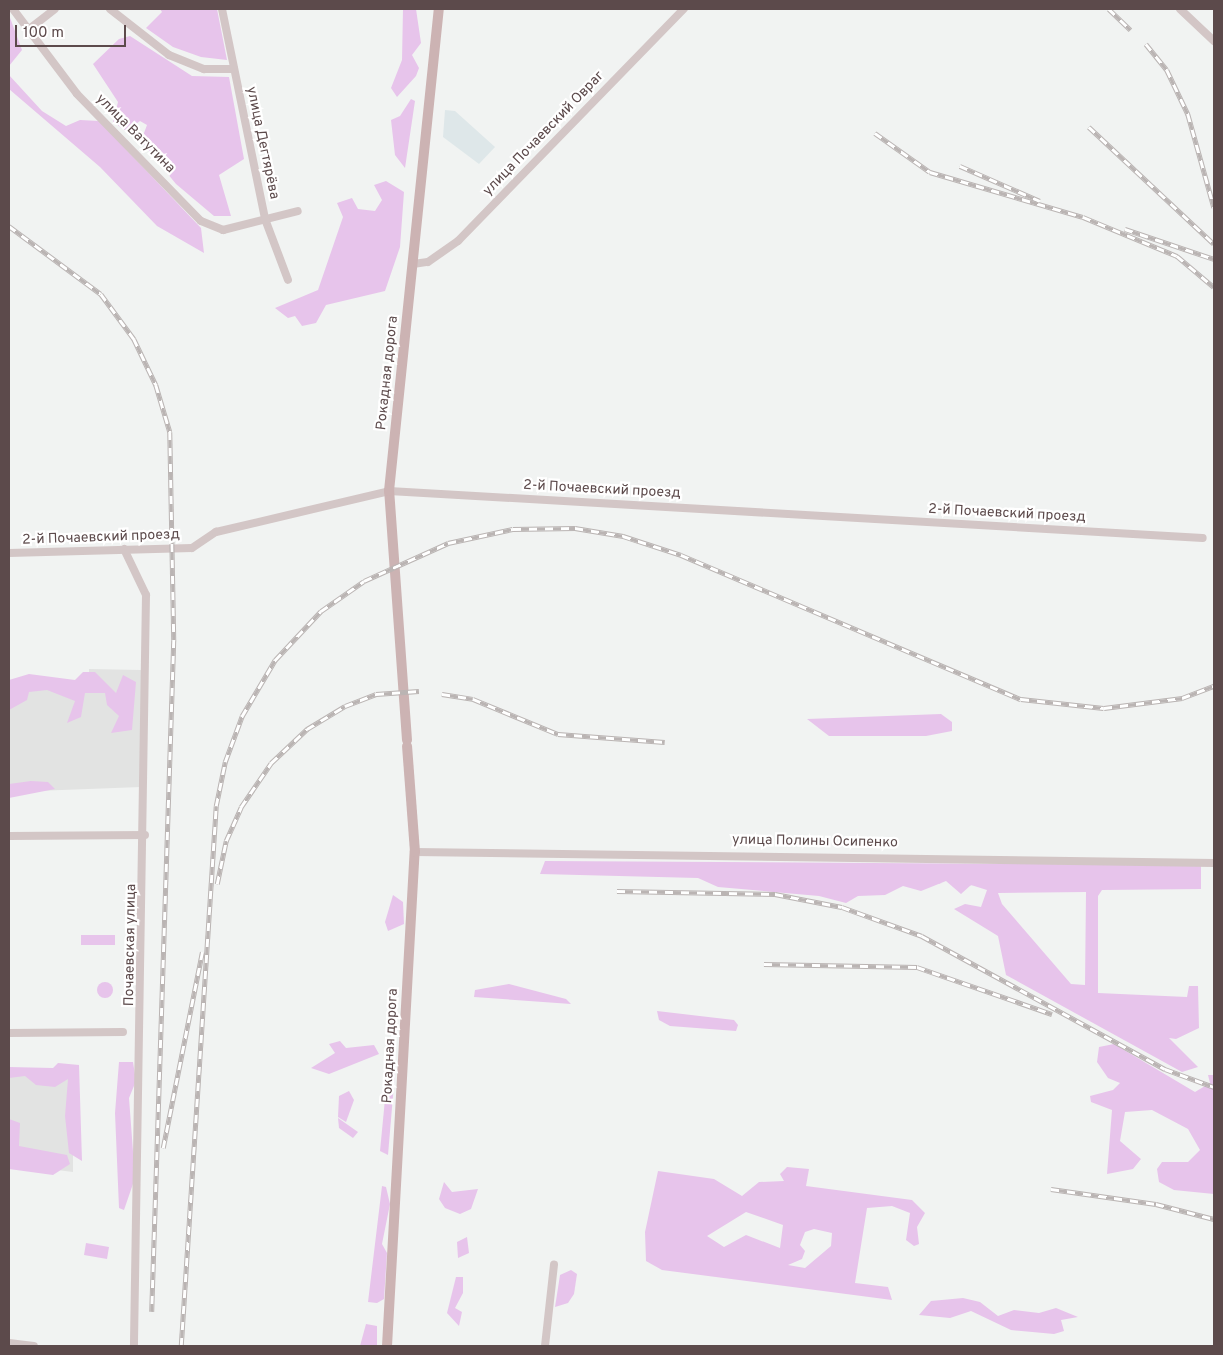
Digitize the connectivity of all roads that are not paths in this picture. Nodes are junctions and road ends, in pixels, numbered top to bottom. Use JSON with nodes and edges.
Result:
{"nodes":[{"id":1,"x":13,"y":9,"type":"edge"},
{"id":2,"x":55,"y":9,"type":"edge"},
{"id":3,"x":110,"y":9,"type":"edge"},
{"id":4,"x":222,"y":9,"type":"edge"},
{"id":5,"x":439,"y":9,"type":"edge"},
{"id":6,"x":684,"y":9,"type":"edge"},
{"id":7,"x":1180,"y":9,"type":"edge"},
{"id":8,"x":28,"y":30,"type":"junction"},
{"id":9,"x":1214,"y":41,"type":"edge"},
{"id":10,"x":234,"y":69,"type":"junction"},
{"id":11,"x":298,"y":212,"type":"dead end"},
{"id":12,"x":265,"y":219,"type":"junction"},
{"id":13,"x":413,"y":264,"type":"junction"},
{"id":14,"x":288,"y":280,"type":"dead end"},
{"id":15,"x":389,"y":491,"type":"junction"},
{"id":16,"x":1203,"y":538,"type":"dead end"},
{"id":17,"x":124,"y":549,"type":"junction"},
{"id":18,"x":9,"y":553,"type":"edge"},
{"id":19,"x":145,"y":835,"type":"junction"},
{"id":20,"x":9,"y":836,"type":"edge"},
{"id":21,"x":415,"y":852,"type":"junction"},
{"id":22,"x":1214,"y":863,"type":"edge"},
{"id":23,"x":123,"y":1032,"type":"dead end"},
{"id":24,"x":9,"y":1034,"type":"edge"},
{"id":25,"x":554,"y":1264,"type":"dead end"},
{"id":26,"x":9,"y":1343,"type":"edge"},
{"id":27,"x":34,"y":1346,"type":"edge"},
{"id":28,"x":134,"y":1346,"type":"edge"},
{"id":29,"x":387,"y":1346,"type":"edge"},
{"id":30,"x":545,"y":1346,"type":"edge"}],
"edges":[{"from":1,"to":8,"type":"street","name":"улица Ватутина"},
{"from":2,"to":8,"type":"street"},
{"from":3,"to":10,"type":"street"},
{"from":4,"to":10,"type":"street","name":"улица Дегтярёва"},
{"from":5,"to":13,"type":"main road","name":"Рокадная дорога"},
{"from":6,"to":13,"type":"street","name":"улица Почаевский Овраг"},
{"from":7,"to":9,"type":"street"},
{"from":8,"to":12,"type":"street","name":"улица Ватутина"},
{"from":10,"to":12,"type":"street","name":"улица Дегтярёва"},
{"from":11,"to":12,"type":"street","name":"улица Ватутина"},
{"from":12,"to":14,"type":"street","name":"улица Дегтярёва"},
{"from":13,"to":15,"type":"main road","name":"Рокадная дорога"},
{"from":15,"to":16,"type":"street","name":"2-й Почаевский проезд"},
{"from":15,"to":17,"type":"street","name":"2-й Почаевский проезд"},
{"from":15,"to":21,"type":"main road","name":"Рокадная дорога"},
{"from":17,"to":18,"type":"street","name":"2-й Почаевский проезд"},
{"from":17,"to":19,"type":"street","name":"Почаевская улица"},
{"from":19,"to":20,"type":"street"},
{"from":19,"to":28,"type":"street","name":"Почаевская улица"},
{"from":21,"to":22,"type":"street","name":"улица Полины Осипенко"},
{"from":21,"to":29,"type":"main road","name":"Рокадная дорога"},
{"from":23,"to":24,"type":"street"},
{"from":25,"to":30,"type":"street"},
{"from":26,"to":27,"type":"street"}]}
